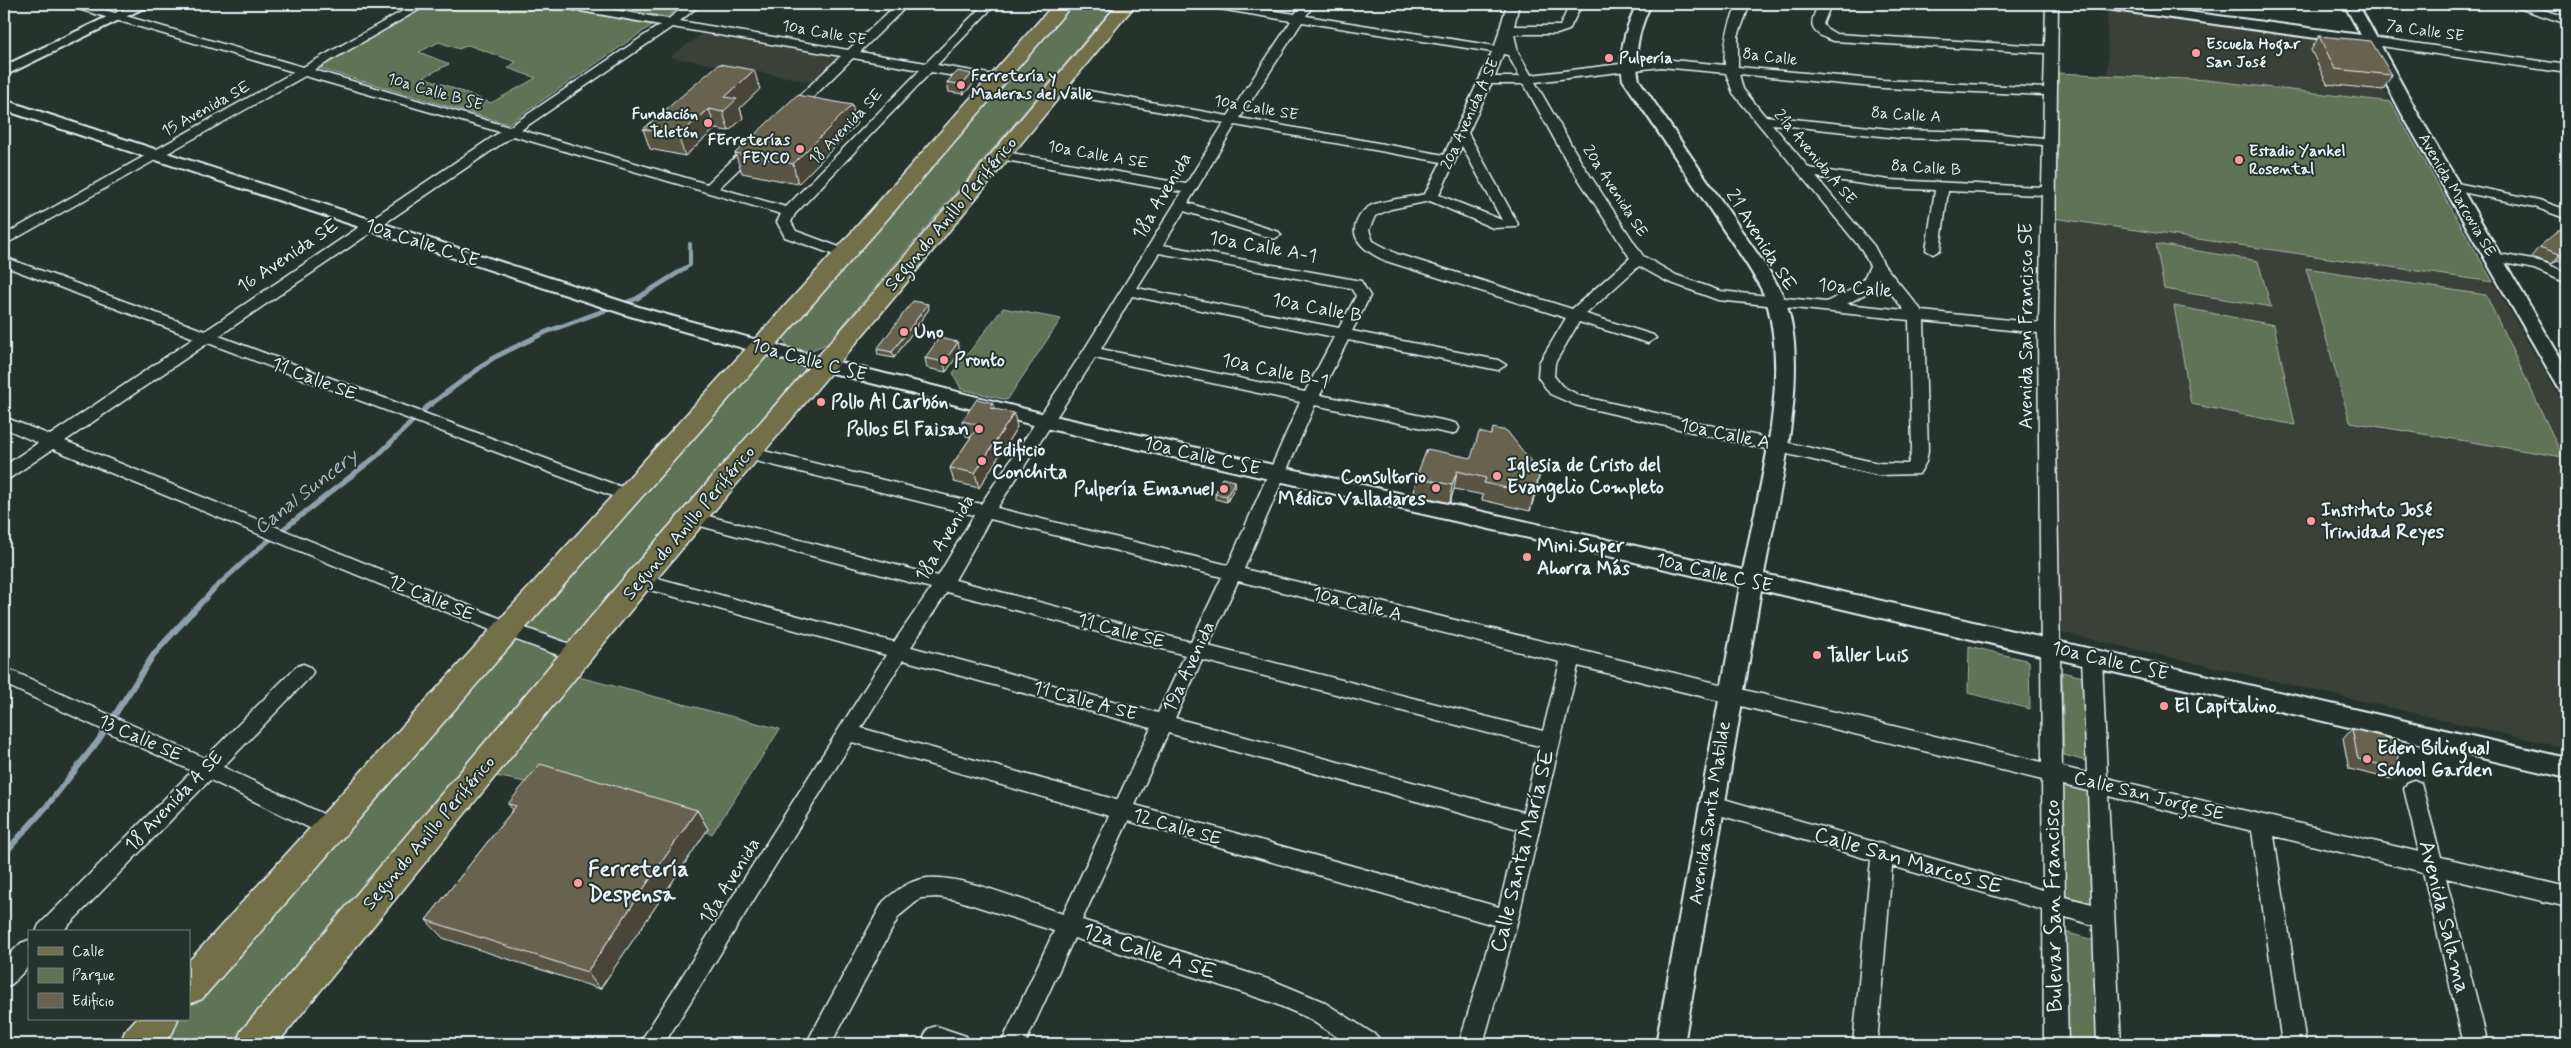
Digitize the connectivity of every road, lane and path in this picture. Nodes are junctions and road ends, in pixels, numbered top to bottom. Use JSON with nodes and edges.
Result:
{"nodes":[{"id":1,"x":72,"y":4,"type":"edge"},
{"id":2,"x":146,"y":4,"type":"edge"},
{"id":3,"x":423,"y":4,"type":"edge"},
{"id":4,"x":559,"y":4,"type":"edge"},
{"id":5,"x":695,"y":4,"type":"edge"},
{"id":6,"x":899,"y":4,"type":"edge"},
{"id":7,"x":990,"y":4,"type":"edge"},
{"id":8,"x":1064,"y":4,"type":"edge"},
{"id":9,"x":1127,"y":4,"type":"edge"},
{"id":10,"x":1208,"y":4,"type":"edge"},
{"id":11,"x":1513,"y":4,"type":"edge"},
{"id":12,"x":1576,"y":4,"type":"edge"},
{"id":13,"x":1644,"y":4,"type":"edge"},
{"id":14,"x":1744,"y":4,"type":"edge"},
{"id":15,"x":1825,"y":4,"type":"edge"},
{"id":16,"x":2052,"y":4,"type":"edge"},
{"id":17,"x":2099,"y":4,"type":"edge"},
{"id":18,"x":2351,"y":4,"type":"edge"},
{"id":19,"x":2513,"y":4,"type":"edge"},
{"id":20,"x":1303,"y":11,"type":"edge"},
{"id":21,"x":118,"y":17,"type":"junction"},
{"id":22,"x":2567,"y":21,"type":"edge"},
{"id":23,"x":672,"y":22,"type":"junction"},
{"id":24,"x":1507,"y":30,"type":"junction"},
{"id":25,"x":2370,"y":41,"type":"junction"},
{"id":26,"x":2051,"y":50,"type":"junction"},
{"id":27,"x":1506,"y":51,"type":"junction"},
{"id":28,"x":850,"y":54,"type":"junction"},
{"id":29,"x":929,"y":67,"type":"junction"},
{"id":30,"x":1628,"y":68,"type":"junction"},
{"id":31,"x":1730,"y":68,"type":"junction"},
{"id":32,"x":2567,"y":69,"type":"edge"},
{"id":33,"x":305,"y":71,"type":"junction"},
{"id":34,"x":4,"y":72,"type":"edge"},
{"id":35,"x":995,"y":79,"type":"junction"},
{"id":36,"x":1526,"y":79,"type":"junction"},
{"id":37,"x":1487,"y":80,"type":"junction"},
{"id":38,"x":1056,"y":89,"type":"junction"},
{"id":39,"x":2050,"y":92,"type":"junction"},
{"id":40,"x":4,"y":105,"type":"edge"},
{"id":41,"x":1760,"y":119,"type":"junction"},
{"id":42,"x":1232,"y":120,"type":"junction"},
{"id":43,"x":781,"y":121,"type":"edge"},
{"id":44,"x":513,"y":132,"type":"junction"},
{"id":45,"x":1462,"y":133,"type":"junction"},
{"id":46,"x":767,"y":134,"type":"edge"},
{"id":47,"x":2049,"y":142,"type":"junction"},
{"id":48,"x":1000,"y":155,"type":"junction"},
{"id":49,"x":155,"y":156,"type":"junction"},
{"id":50,"x":1450,"y":160,"type":"junction"},
{"id":51,"x":1803,"y":171,"type":"junction"},
{"id":52,"x":2452,"y":186,"type":"junction"},
{"id":53,"x":1942,"y":187,"type":"junction"},
{"id":54,"x":710,"y":189,"type":"junction"},
{"id":55,"x":1190,"y":189,"type":"junction"},
{"id":56,"x":2048,"y":190,"type":"junction"},
{"id":57,"x":1431,"y":197,"type":"junction"},
{"id":58,"x":1182,"y":206,"type":"junction"},
{"id":59,"x":789,"y":212,"type":"junction"},
{"id":60,"x":2567,"y":215,"type":"edge"},
{"id":61,"x":370,"y":226,"type":"junction"},
{"id":62,"x":1274,"y":235,"type":"dead end"},
{"id":63,"x":4,"y":242,"type":"edge"},
{"id":64,"x":1156,"y":248,"type":"junction"},
{"id":65,"x":1933,"y":250,"type":"dead end"},
{"id":66,"x":845,"y":254,"type":"junction"},
{"id":67,"x":2494,"y":257,"type":"junction"},
{"id":68,"x":1638,"y":259,"type":"junction"},
{"id":69,"x":4,"y":261,"type":"edge"},
{"id":70,"x":1877,"y":266,"type":"junction"},
{"id":71,"x":2567,"y":278,"type":"edge"},
{"id":72,"x":1361,"y":290,"type":"joint"},
{"id":73,"x":1129,"y":291,"type":"junction"},
{"id":74,"x":1776,"y":301,"type":"junction"},
{"id":75,"x":1827,"y":306,"type":"junction"},
{"id":76,"x":1576,"y":314,"type":"junction"},
{"id":77,"x":1916,"y":314,"type":"junction"},
{"id":78,"x":2046,"y":329,"type":"junction"},
{"id":79,"x":1344,"y":333,"type":"junction"},
{"id":80,"x":206,"y":338,"type":"junction"},
{"id":81,"x":1648,"y":338,"type":"dead end"},
{"id":82,"x":760,"y":348,"type":"junction"},
{"id":83,"x":1091,"y":352,"type":"junction"},
{"id":84,"x":824,"y":365,"type":"junction"},
{"id":85,"x":1498,"y":365,"type":"dead end"},
{"id":86,"x":1546,"y":377,"type":"joint"},
{"id":87,"x":2567,"y":385,"type":"edge"},
{"id":88,"x":1310,"y":398,"type":"junction"},
{"id":89,"x":1045,"y":420,"type":"junction"},
{"id":90,"x":4,"y":422,"type":"edge"},
{"id":91,"x":1451,"y":428,"type":"dead end"},
{"id":92,"x":53,"y":441,"type":"junction"},
{"id":93,"x":1777,"y":445,"type":"junction"},
{"id":94,"x":748,"y":453,"type":"junction"},
{"id":95,"x":4,"y":474,"type":"edge"},
{"id":96,"x":1278,"y":474,"type":"junction"},
{"id":97,"x":626,"y":495,"type":"junction"},
{"id":98,"x":985,"y":512,"type":"junction"},
{"id":99,"x":693,"y":518,"type":"junction"},
{"id":100,"x":1233,"y":573,"type":"junction"},
{"id":101,"x":639,"y":580,"type":"junction"},
{"id":102,"x":1752,"y":581,"type":"junction"},
{"id":103,"x":943,"y":584,"type":"junction"},
{"id":104,"x":507,"y":629,"type":"junction"},
{"id":105,"x":2050,"y":648,"type":"junction"},
{"id":106,"x":899,"y":650,"type":"junction"},
{"id":107,"x":1196,"y":651,"type":"junction"},
{"id":108,"x":578,"y":654,"type":"junction"},
{"id":109,"x":1571,"y":657,"type":"junction"},
{"id":110,"x":2092,"y":658,"type":"junction"},
{"id":111,"x":303,"y":672,"type":"dead end"},
{"id":112,"x":4,"y":675,"type":"edge"},
{"id":113,"x":1730,"y":696,"type":"junction"},
{"id":114,"x":1164,"y":722,"type":"junction"},
{"id":115,"x":849,"y":733,"type":"junction"},
{"id":116,"x":1551,"y":741,"type":"junction"},
{"id":117,"x":206,"y":768,"type":"junction"},
{"id":118,"x":2567,"y":768,"type":"edge"},
{"id":119,"x":2053,"y":773,"type":"junction"},
{"id":120,"x":2098,"y":784,"type":"junction"},
{"id":121,"x":2414,"y":789,"type":"dead end"},
{"id":122,"x":1713,"y":805,"type":"junction"},
{"id":123,"x":1122,"y":811,"type":"junction"},
{"id":124,"x":1530,"y":823,"type":"junction"},
{"id":125,"x":2262,"y":824,"type":"junction"},
{"id":126,"x":329,"y":828,"type":"junction"},
{"id":127,"x":1882,"y":854,"type":"junction"},
{"id":128,"x":2432,"y":865,"type":"junction"},
{"id":129,"x":2567,"y":897,"type":"edge"},
{"id":130,"x":2055,"y":904,"type":"junction"},
{"id":131,"x":2104,"y":918,"type":"junction"},
{"id":132,"x":1507,"y":919,"type":"junction"},
{"id":133,"x":1068,"y":927,"type":"junction"},
{"id":134,"x":49,"y":930,"type":"edge"},
{"id":135,"x":28,"y":951,"type":"edge"},
{"id":136,"x":4,"y":976,"type":"edge"},
{"id":137,"x":190,"y":985,"type":"edge"},
{"id":138,"x":159,"y":1020,"type":"edge"},
{"id":139,"x":936,"y":1037,"type":"dead end"},
{"id":140,"x":1356,"y":1041,"type":"edge"},
{"id":141,"x":138,"y":1044,"type":"edge"},
{"id":142,"x":254,"y":1044,"type":"edge"},
{"id":143,"x":651,"y":1044,"type":"edge"},
{"id":144,"x":818,"y":1044,"type":"edge"},
{"id":145,"x":958,"y":1044,"type":"edge"},
{"id":146,"x":1013,"y":1044,"type":"edge"},
{"id":147,"x":1471,"y":1044,"type":"edge"},
{"id":148,"x":1670,"y":1044,"type":"edge"},
{"id":149,"x":1865,"y":1044,"type":"edge"},
{"id":150,"x":2056,"y":1044,"type":"edge"},
{"id":151,"x":2109,"y":1044,"type":"edge"},
{"id":152,"x":2294,"y":1044,"type":"edge"},
{"id":153,"x":2476,"y":1044,"type":"edge"}],
"edges":[{"from":1,"to":21,"type":"street","name":"10a Calle B SE"},
{"from":2,"to":21,"type":"street"},
{"from":3,"to":33,"type":"street","name":"15 Avenida SE"},
{"from":4,"to":23,"type":"street","name":"10a Calle SE"},
{"from":5,"to":23,"type":"street","name":"16 Avenida SE"},
{"from":6,"to":28,"type":"street"},
{"from":7,"to":29,"type":"street"},
{"from":8,"to":35,"type":"main road"},
{"from":9,"to":38,"type":"main road","name":"Segundo Anillo Periférico"},
{"from":10,"to":20,"type":"street"},
{"from":11,"to":24,"type":"street","name":"20a Avenida SE"},
{"from":12,"to":24,"type":"street"},
{"from":13,"to":30,"type":"street","name":"21 Avenida SE"},
{"from":14,"to":31,"type":"street","name":"21a Avenida A SE"},
{"from":15,"to":26,"type":"street"},
{"from":16,"to":26,"type":"street","name":"Avenida San Francisco SE"},
{"from":17,"to":25,"type":"street","name":"7a Calle SE"},
{"from":18,"to":25,"type":"street","name":"Avenida Marcovia SE"},
{"from":19,"to":22,"type":"street"},
{"from":20,"to":27,"type":"street"},
{"from":20,"to":42,"type":"street","name":"18a Avenida"},
{"from":21,"to":33,"type":"street","name":"10a Calle B SE"},
{"from":21,"to":34,"type":"street"},
{"from":23,"to":28,"type":"street","name":"10a Calle SE"},
{"from":23,"to":44,"type":"street","name":"16 Avenida SE"},
{"from":24,"to":27,"type":"street","name":"20a Avenida SE"},
{"from":25,"to":32,"type":"street","name":"7a Calle SE"},
{"from":25,"to":52,"type":"street","name":"Avenida Marcovia SE"},
{"from":26,"to":39,"type":"street","name":"Avenida San Francisco SE"},
{"from":27,"to":36,"type":"street","name":"20a Avenida SE"},
{"from":27,"to":37,"type":"street","name":"20a Avenida A SE"},
{"from":28,"to":29,"type":"street","name":"10a Calle SE"},
{"from":28,"to":43,"type":"street"},
{"from":29,"to":35,"type":"street","name":"10a Calle SE"},
{"from":29,"to":59,"type":"street","name":"18 Avenida SE"},
{"from":30,"to":31,"type":"street","name":"8a Calle"},
{"from":30,"to":36,"type":"street","name":"8a Calle"},
{"from":30,"to":74,"type":"street","name":"21 Avenida SE"},
{"from":31,"to":39,"type":"street","name":"8a Calle"},
{"from":31,"to":41,"type":"street","name":"21a Avenida A SE"},
{"from":33,"to":44,"type":"street","name":"10a Calle B SE"},
{"from":33,"to":49,"type":"street","name":"15 Avenida SE"},
{"from":35,"to":66,"type":"main road"},
{"from":36,"to":37,"type":"street","name":"8a Calle"},
{"from":36,"to":68,"type":"street","name":"20a Avenida SE"},
{"from":37,"to":45,"type":"street","name":"20a Avenida A SE"},
{"from":38,"to":42,"type":"street","name":"10a Calle SE"},
{"from":38,"to":48,"type":"main road","name":"Segundo Anillo Periférico"},
{"from":39,"to":47,"type":"street","name":"Avenida San Francisco SE"},
{"from":40,"to":49,"type":"street","name":"10a Calle C SE"},
{"from":41,"to":47,"type":"street","name":"8a Calle A"},
{"from":41,"to":51,"type":"street","name":"21a Avenida A SE"},
{"from":42,"to":50,"type":"street","name":"10a Calle SE"},
{"from":42,"to":55,"type":"street","name":"18a Avenida"},
{"from":44,"to":54,"type":"street","name":"10a Calle B SE"},
{"from":44,"to":61,"type":"street","name":"16 Avenida SE"},
{"from":45,"to":50,"type":"street","name":"20a Avenida A SE"},
{"from":45,"to":57,"type":"street"},
{"from":46,"to":54,"type":"street"},
{"from":47,"to":56,"type":"street","name":"Avenida San Francisco SE"},
{"from":48,"to":55,"type":"street","name":"10a Calle A SE"},
{"from":48,"to":84,"type":"main road","name":"Segundo Anillo Periférico"},
{"from":49,"to":61,"type":"street","name":"10a Calle C SE"},
{"from":49,"to":63,"type":"street","name":"15 Avenida SE"},
{"from":50,"to":57,"type":"street","name":"20a Avenida A SE"},
{"from":51,"to":53,"type":"street","name":"8a Calle B"},
{"from":51,"to":70,"type":"street","name":"21a Avenida A SE"},
{"from":52,"to":60,"type":"street"},
{"from":52,"to":67,"type":"street","name":"Avenida Marcovia SE"},
{"from":53,"to":56,"type":"street","name":"8a Calle B"},
{"from":53,"to":65,"type":"street"},
{"from":54,"to":59,"type":"street","name":"10a Calle B SE"},
{"from":55,"to":58,"type":"street","name":"18a Avenida"},
{"from":56,"to":78,"type":"street","name":"Avenida San Francisco SE"},
{"from":57,"to":76,"type":"street"},
{"from":58,"to":62,"type":"street"},
{"from":58,"to":64,"type":"street","name":"18a Avenida"},
{"from":59,"to":66,"type":"street"},
{"from":61,"to":80,"type":"street","name":"16 Avenida SE"},
{"from":61,"to":82,"type":"street","name":"10a Calle C SE"},
{"from":64,"to":72,"type":"street","name":"10a Calle A-1"},
{"from":64,"to":73,"type":"street","name":"18a Avenida"},
{"from":66,"to":82,"type":"main road"},
{"from":67,"to":71,"type":"street"},
{"from":67,"to":87,"type":"street","name":"Avenida Marcovia SE"},
{"from":68,"to":74,"type":"street","name":"10a Calle"},
{"from":68,"to":76,"type":"street","name":"20a Avenida SE"},
{"from":69,"to":80,"type":"street","name":"11 Calle SE"},
{"from":70,"to":75,"type":"street"},
{"from":70,"to":77,"type":"street"},
{"from":72,"to":79,"type":"street","name":"19a Avenida"},
{"from":73,"to":79,"type":"street","name":"10a Calle B"},
{"from":73,"to":83,"type":"street","name":"18a Avenida"},
{"from":74,"to":75,"type":"street","name":"10a Calle"},
{"from":74,"to":93,"type":"street","name":"21 Avenida SE"},
{"from":75,"to":77,"type":"street","name":"10a Calle"},
{"from":76,"to":81,"type":"street"},
{"from":76,"to":86,"type":"street","name":"20a Avenida SE"},
{"from":77,"to":78,"type":"street","name":"10a Calle"},
{"from":77,"to":93,"type":"street","name":"10a Calle A"},
{"from":78,"to":105,"type":"street","name":"Avenida San Francisco SE"},
{"from":79,"to":85,"type":"street","name":"10a Calle B"},
{"from":79,"to":88,"type":"street","name":"19a Avenida"},
{"from":80,"to":92,"type":"street","name":"16 Avenida SE"},
{"from":80,"to":97,"type":"street","name":"11 Calle SE"},
{"from":82,"to":84,"type":"street","name":"10a Calle C SE"},
{"from":82,"to":97,"type":"main road"},
{"from":83,"to":88,"type":"street","name":"10a Calle B-1"},
{"from":83,"to":89,"type":"street","name":"18a Avenida"},
{"from":84,"to":89,"type":"street","name":"10a Calle C SE"},
{"from":84,"to":94,"type":"main road","name":"Segundo Anillo Periférico"},
{"from":86,"to":93,"type":"street","name":"10a Calle A"},
{"from":88,"to":91,"type":"street","name":"10a Calle B-1"},
{"from":88,"to":96,"type":"street","name":"19a Avenida"},
{"from":89,"to":96,"type":"street","name":"10a Calle C SE"},
{"from":89,"to":98,"type":"street","name":"18a Avenida"},
{"from":90,"to":92,"type":"street"},
{"from":92,"to":95,"type":"street","name":"16 Avenida SE"},
{"from":92,"to":104,"type":"street","name":"12 Calle SE"},
{"from":93,"to":102,"type":"street","name":"21 Avenida SE"},
{"from":94,"to":98,"type":"street","name":"10a Calle A"},
{"from":94,"to":99,"type":"main road","name":"Segundo Anillo Periférico"},
{"from":96,"to":100,"type":"street","name":"19a Avenida"},
{"from":96,"to":102,"type":"street","name":"10a Calle C SE"},
{"from":97,"to":104,"type":"main road"},
{"from":98,"to":100,"type":"street","name":"10a Calle A"},
{"from":98,"to":103,"type":"street","name":"18a Avenida"},
{"from":99,"to":101,"type":"main road","name":"Segundo Anillo Periférico"},
{"from":99,"to":103,"type":"street","name":"11 Calle SE"},
{"from":100,"to":107,"type":"street","name":"19a Avenida"},
{"from":100,"to":109,"type":"street","name":"10a Calle A"},
{"from":101,"to":106,"type":"street","name":"11 Calle A SE"},
{"from":101,"to":108,"type":"main road","name":"Segundo Anillo Periférico"},
{"from":102,"to":105,"type":"street","name":"10a Calle C SE"},
{"from":102,"to":113,"type":"street","name":"Avenida Santa Matilde"},
{"from":103,"to":106,"type":"street","name":"18a Avenida"},
{"from":103,"to":107,"type":"street","name":"11 Calle SE"},
{"from":104,"to":108,"type":"street","name":"12 Calle SE"},
{"from":104,"to":126,"type":"main road"},
{"from":105,"to":110,"type":"street","name":"10a Calle C SE"},
{"from":105,"to":119,"type":"street","name":"Bulevar San Francisco"},
{"from":106,"to":114,"type":"street","name":"11 Calle A SE"},
{"from":106,"to":115,"type":"street","name":"18a Avenida"},
{"from":107,"to":114,"type":"street","name":"19a Avenida"},
{"from":107,"to":116,"type":"street","name":"11 Calle SE"},
{"from":108,"to":142,"type":"main road","name":"Segundo Anillo Periférico"},
{"from":109,"to":113,"type":"street","name":"10a Calle A"},
{"from":109,"to":116,"type":"street","name":"Calle Santa María SE"},
{"from":110,"to":118,"type":"street","name":"10a Calle C SE"},
{"from":110,"to":120,"type":"street"},
{"from":111,"to":117,"type":"street","name":"18 Avenida A SE"},
{"from":112,"to":117,"type":"street","name":"13 Calle SE"},
{"from":113,"to":119,"type":"street","name":"Calle San Jorge SE"},
{"from":113,"to":122,"type":"street","name":"Avenida Santa Matilde"},
{"from":114,"to":123,"type":"street","name":"19a Avenida"},
{"from":114,"to":124,"type":"street","name":"11 Calle A SE"},
{"from":115,"to":123,"type":"street","name":"12 Calle SE"},
{"from":115,"to":143,"type":"street","name":"18a Avenida"},
{"from":116,"to":124,"type":"street","name":"Calle Santa María SE"},
{"from":117,"to":126,"type":"street","name":"13 Calle SE"},
{"from":117,"to":134,"type":"street","name":"18 Avenida A SE"},
{"from":119,"to":120,"type":"street","name":"Calle San Jorge SE"},
{"from":119,"to":130,"type":"street","name":"Bulevar San Francisco"},
{"from":120,"to":125,"type":"street","name":"Calle San Jorge SE"},
{"from":120,"to":131,"type":"street"},
{"from":121,"to":128,"type":"street","name":"Avenida Salama"},
{"from":122,"to":127,"type":"street","name":"Calle San Marcos SE"},
{"from":122,"to":148,"type":"street","name":"Avenida Santa Matilde"},
{"from":123,"to":132,"type":"street","name":"12 Calle SE"},
{"from":123,"to":133,"type":"street","name":"19a Avenida"},
{"from":124,"to":132,"type":"street","name":"Calle Santa María SE"},
{"from":125,"to":128,"type":"street","name":"Calle San Jorge SE"},
{"from":125,"to":152,"type":"street"},
{"from":126,"to":137,"type":"main road"},
{"from":127,"to":130,"type":"street","name":"Calle San Marcos SE"},
{"from":127,"to":149,"type":"street"},
{"from":128,"to":129,"type":"street","name":"Calle San Jorge SE"},
{"from":128,"to":153,"type":"street","name":"Avenida Salama"},
{"from":130,"to":131,"type":"street","name":"Calle San Marcos SE"},
{"from":130,"to":150,"type":"street","name":"Bulevar San Francisco"},
{"from":131,"to":151,"type":"street"},
{"from":132,"to":147,"type":"street","name":"Calle Santa María SE"},
{"from":133,"to":140,"type":"street","name":"12a Calle A SE"},
{"from":133,"to":144,"type":"street","name":"12a Calle A SE"},
{"from":133,"to":146,"type":"street","name":"19a Avenida"},
{"from":135,"to":136,"type":"street"},
{"from":138,"to":141,"type":"main road"},
{"from":139,"to":145,"type":"street"}]}
